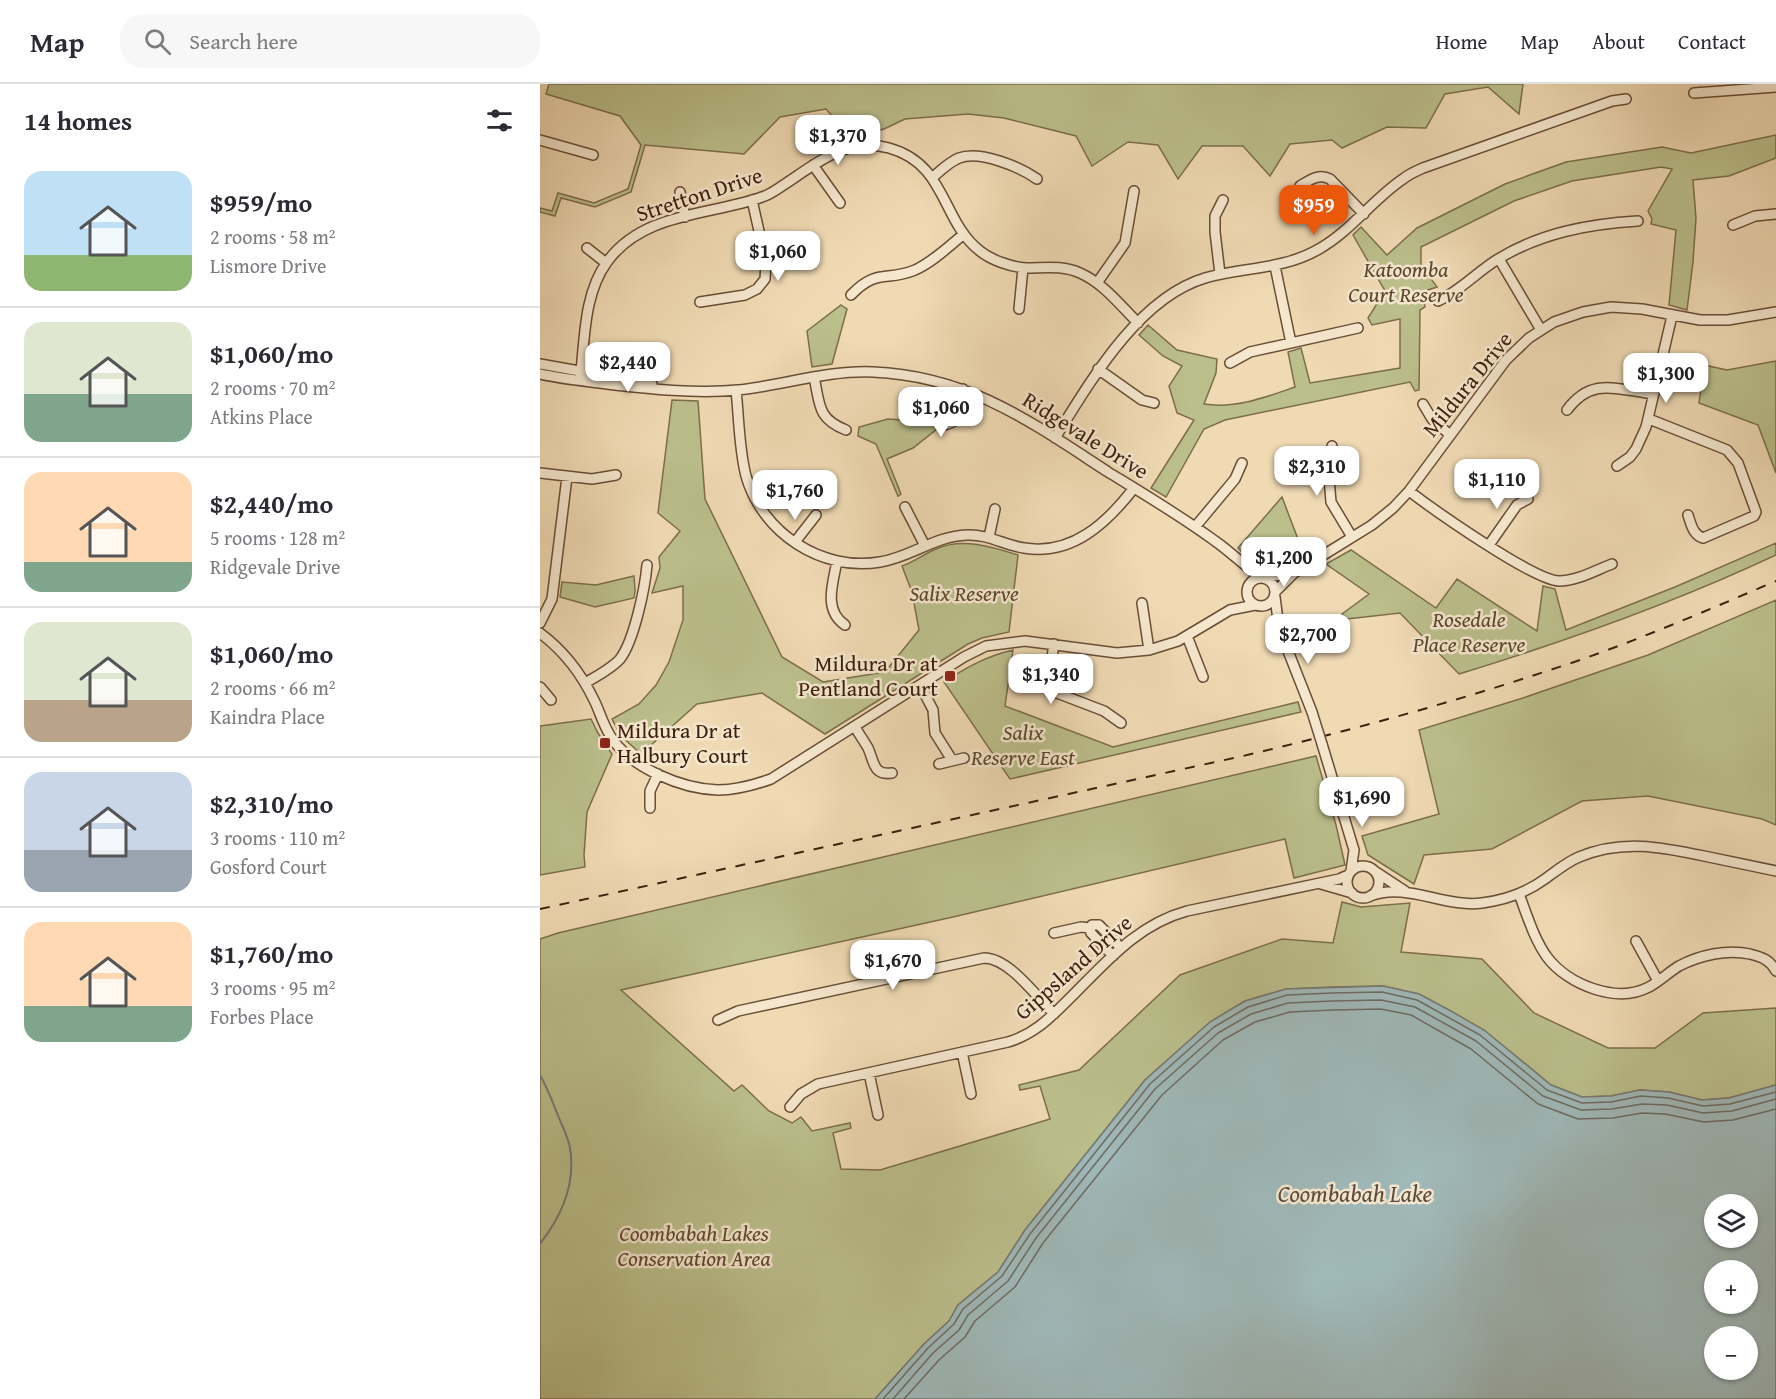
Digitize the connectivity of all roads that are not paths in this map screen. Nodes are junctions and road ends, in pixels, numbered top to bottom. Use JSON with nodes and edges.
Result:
{"nodes":[{"id":1,"x":1776,"y":87,"type":"edge"},
{"id":2,"x":1694,"y":93,"type":"dead end"},
{"id":3,"x":1626,"y":99,"type":"dead end"},
{"id":4,"x":540,"y":140,"type":"edge"},
{"id":5,"x":593,"y":155,"type":"dead end"},
{"id":6,"x":813,"y":165,"type":"junction"},
{"id":7,"x":932,"y":178,"type":"junction"},
{"id":8,"x":1036,"y":179,"type":"dead end"},
{"id":9,"x":1300,"y":186,"type":"dead end"},
{"id":10,"x":1134,"y":191,"type":"dead end"},
{"id":11,"x":680,"y":192,"type":"dead end"},
{"id":12,"x":752,"y":200,"type":"junction"},
{"id":13,"x":1223,"y":200,"type":"dead end"},
{"id":14,"x":840,"y":203,"type":"dead end"},
{"id":15,"x":1364,"y":214,"type":"junction"},
{"id":16,"x":1776,"y":214,"type":"edge"},
{"id":17,"x":686,"y":217,"type":"junction"},
{"id":18,"x":1638,"y":221,"type":"dead end"},
{"id":19,"x":1733,"y":225,"type":"dead end"},
{"id":20,"x":964,"y":234,"type":"junction"},
{"id":21,"x":587,"y":248,"type":"dead end"},
{"id":22,"x":1499,"y":259,"type":"junction"},
{"id":23,"x":606,"y":263,"type":"junction"},
{"id":24,"x":1275,"y":266,"type":"junction"},
{"id":25,"x":1023,"y":268,"type":"junction"},
{"id":26,"x":1220,"y":274,"type":"junction"},
{"id":27,"x":1097,"y":282,"type":"junction"},
{"id":28,"x":851,"y":295,"type":"dead end"},
{"id":29,"x":1438,"y":301,"type":"dead end"},
{"id":30,"x":700,"y":302,"type":"dead end"},
{"id":31,"x":1019,"y":309,"type":"dead end"},
{"id":32,"x":1776,"y":312,"type":"edge"},
{"id":33,"x":1672,"y":316,"type":"junction"},
{"id":34,"x":1138,"y":323,"type":"junction"},
{"id":35,"x":1358,"y":328,"type":"dead end"},
{"id":36,"x":1540,"y":330,"type":"junction"},
{"id":37,"x":1291,"y":343,"type":"junction"},
{"id":38,"x":1230,"y":363,"type":"dead end"},
{"id":39,"x":540,"y":364,"type":"edge"},
{"id":40,"x":1098,"y":369,"type":"junction"},
{"id":41,"x":540,"y":374,"type":"edge"},
{"id":42,"x":581,"y":376,"type":"junction"},
{"id":43,"x":814,"y":377,"type":"junction"},
{"id":44,"x":949,"y":385,"type":"junction"},
{"id":45,"x":963,"y":389,"type":"junction"},
{"id":46,"x":736,"y":390,"type":"junction"},
{"id":47,"x":1654,"y":394,"type":"junction"},
{"id":48,"x":1155,"y":404,"type":"dead end"},
{"id":49,"x":1423,"y":404,"type":"dead end"},
{"id":50,"x":1567,"y":410,"type":"dead end"},
{"id":51,"x":1649,"y":418,"type":"junction"},
{"id":52,"x":846,"y":430,"type":"dead end"},
{"id":53,"x":1450,"y":435,"type":"junction"},
{"id":54,"x":1055,"y":438,"type":"junction"},
{"id":55,"x":1332,"y":446,"type":"dead end"},
{"id":56,"x":1242,"y":463,"type":"dead end"},
{"id":57,"x":1617,"y":466,"type":"dead end"},
{"id":58,"x":540,"y":473,"type":"edge"},
{"id":59,"x":616,"y":475,"type":"dead end"},
{"id":60,"x":567,"y":477,"type":"junction"},
{"id":61,"x":1134,"y":488,"type":"junction"},
{"id":62,"x":1409,"y":491,"type":"junction"},
{"id":63,"x":1528,"y":499,"type":"dead end"},
{"id":64,"x":905,"y":507,"type":"dead end"},
{"id":65,"x":995,"y":509,"type":"dead end"},
{"id":66,"x":816,"y":515,"type":"dead end"},
{"id":67,"x":1688,"y":515,"type":"dead end"},
{"id":68,"x":1195,"y":527,"type":"junction"},
{"id":69,"x":989,"y":537,"type":"junction"},
{"id":70,"x":1352,"y":537,"type":"junction"},
{"id":71,"x":795,"y":542,"type":"junction"},
{"id":72,"x":1489,"y":545,"type":"junction"},
{"id":73,"x":925,"y":546,"type":"junction"},
{"id":74,"x":837,"y":561,"type":"junction"},
{"id":75,"x":1240,"y":563,"type":"junction"},
{"id":76,"x":1612,"y":564,"type":"dead end"},
{"id":77,"x":647,"y":565,"type":"dead end"},
{"id":78,"x":1297,"y":571,"type":"junction"},
{"id":79,"x":1263,"y":578,"type":"junction"},
{"id":80,"x":1247,"y":587,"type":"junction"},
{"id":81,"x":1275,"y":595,"type":"junction"},
{"id":82,"x":1142,"y":603,"type":"dead end"},
{"id":83,"x":1257,"y":606,"type":"junction"},
{"id":84,"x":1230,"y":610,"type":"junction"},
{"id":85,"x":540,"y":623,"type":"edge"},
{"id":86,"x":845,"y":625,"type":"dead end"},
{"id":87,"x":1279,"y":628,"type":"junction"},
{"id":88,"x":540,"y":633,"type":"edge"},
{"id":89,"x":1187,"y":636,"type":"junction"},
{"id":90,"x":1054,"y":644,"type":"junction"},
{"id":91,"x":1149,"y":650,"type":"junction"},
{"id":92,"x":1203,"y":677,"type":"dead end"},
{"id":93,"x":585,"y":682,"type":"junction"},
{"id":94,"x":920,"y":685,"type":"junction"},
{"id":95,"x":540,"y":687,"type":"edge"},
{"id":96,"x":551,"y":699,"type":"dead end"},
{"id":97,"x":1121,"y":723,"type":"dead end"},
{"id":98,"x":855,"y":727,"type":"junction"},
{"id":99,"x":964,"y":758,"type":"dead end"},
{"id":100,"x":952,"y":760,"type":"junction"},
{"id":101,"x":939,"y":764,"type":"dead end"},
{"id":102,"x":892,"y":773,"type":"dead end"},
{"id":103,"x":658,"y":774,"type":"junction"},
{"id":104,"x":650,"y":808,"type":"dead end"},
{"id":105,"x":1354,"y":850,"type":"junction"},
{"id":106,"x":1372,"y":870,"type":"junction"},
{"id":107,"x":1776,"y":871,"type":"edge"},
{"id":108,"x":1350,"y":873,"type":"junction"},
{"id":109,"x":1319,"y":884,"type":"junction"},
{"id":110,"x":1407,"y":892,"type":"junction"},
{"id":111,"x":1352,"y":894,"type":"junction"},
{"id":112,"x":1519,"y":894,"type":"junction"},
{"id":113,"x":1370,"y":896,"type":"junction"},
{"id":114,"x":1090,"y":928,"type":"junction"},
{"id":115,"x":1054,"y":933,"type":"dead end"},
{"id":116,"x":1636,"y":941,"type":"dead end"},
{"id":117,"x":1121,"y":948,"type":"junction"},
{"id":118,"x":1113,"y":956,"type":"junction"},
{"id":119,"x":1776,"y":970,"type":"edge"},
{"id":120,"x":1658,"y":981,"type":"junction"},
{"id":121,"x":1054,"y":1014,"type":"junction"},
{"id":122,"x":718,"y":1020,"type":"dead end"},
{"id":123,"x":962,"y":1052,"type":"junction"},
{"id":124,"x":869,"y":1073,"type":"junction"},
{"id":125,"x":971,"y":1094,"type":"dead end"},
{"id":126,"x":790,"y":1107,"type":"dead end"},
{"id":127,"x":878,"y":1115,"type":"dead end"}],
"edges":[{"from":1,"to":2,"type":"street"},
{"from":3,"to":15,"type":"street"},
{"from":4,"to":5,"type":"street"},
{"from":6,"to":7,"type":"street","name":"Stretton Drive"},
{"from":6,"to":12,"type":"street","name":"Stretton Drive"},
{"from":6,"to":14,"type":"street"},
{"from":7,"to":8,"type":"street"},
{"from":7,"to":20,"type":"street","name":"Stretton Drive"},
{"from":9,"to":15,"type":"street"},
{"from":10,"to":27,"type":"street"},
{"from":11,"to":17,"type":"street"},
{"from":12,"to":17,"type":"street","name":"Stretton Drive"},
{"from":12,"to":30,"type":"street"},
{"from":13,"to":26,"type":"street"},
{"from":15,"to":24,"type":"street"},
{"from":16,"to":19,"type":"street"},
{"from":17,"to":23,"type":"street","name":"Stretton Drive"},
{"from":18,"to":22,"type":"street"},
{"from":20,"to":25,"type":"street","name":"Stretton Drive"},
{"from":20,"to":28,"type":"street"},
{"from":21,"to":23,"type":"street"},
{"from":22,"to":29,"type":"street"},
{"from":22,"to":36,"type":"street"},
{"from":23,"to":42,"type":"street","name":"Stretton Drive"},
{"from":24,"to":26,"type":"street"},
{"from":24,"to":37,"type":"street"},
{"from":25,"to":27,"type":"street","name":"Stretton Drive"},
{"from":25,"to":31,"type":"street"},
{"from":26,"to":34,"type":"street"},
{"from":27,"to":34,"type":"street","name":"Stretton Drive"},
{"from":32,"to":33,"type":"street","name":"Mildura Drive"},
{"from":33,"to":36,"type":"street","name":"Mildura Drive"},
{"from":33,"to":47,"type":"street"},
{"from":34,"to":40,"type":"street"},
{"from":35,"to":37,"type":"street"},
{"from":36,"to":53,"type":"street","name":"Mildura Drive"},
{"from":37,"to":38,"type":"street"},
{"from":39,"to":42,"type":"street","name":"Ridgevale Drive"},
{"from":40,"to":48,"type":"street"},
{"from":40,"to":54,"type":"street"},
{"from":41,"to":42,"type":"street","name":"Ridgevale Drive"},
{"from":42,"to":46,"type":"street","name":"Ridgevale Drive"},
{"from":43,"to":44,"type":"street","name":"Ridgevale Drive"},
{"from":43,"to":46,"type":"street","name":"Ridgevale Drive"},
{"from":43,"to":52,"type":"street"},
{"from":44,"to":45,"type":"street","name":"Ridgevale Drive"},
{"from":44,"to":45,"type":"street"},
{"from":45,"to":54,"type":"street","name":"Ridgevale Drive"},
{"from":46,"to":71,"type":"street"},
{"from":47,"to":50,"type":"street"},
{"from":47,"to":51,"type":"street"},
{"from":49,"to":53,"type":"street"},
{"from":51,"to":57,"type":"street"},
{"from":51,"to":67,"type":"street"},
{"from":53,"to":62,"type":"street","name":"Mildura Drive"},
{"from":54,"to":61,"type":"street","name":"Ridgevale Drive"},
{"from":55,"to":70,"type":"street"},
{"from":56,"to":68,"type":"street"},
{"from":58,"to":60,"type":"street"},
{"from":59,"to":60,"type":"street"},
{"from":60,"to":85,"type":"street"},
{"from":61,"to":68,"type":"street","name":"Ridgevale Drive"},
{"from":61,"to":69,"type":"street"},
{"from":62,"to":70,"type":"street","name":"Mildura Drive"},
{"from":62,"to":72,"type":"street"},
{"from":63,"to":72,"type":"street"},
{"from":64,"to":73,"type":"street"},
{"from":65,"to":69,"type":"street"},
{"from":66,"to":71,"type":"street"},
{"from":68,"to":75,"type":"street","name":"Ridgevale Drive"},
{"from":69,"to":73,"type":"street"},
{"from":70,"to":78,"type":"street","name":"Mildura Drive"},
{"from":71,"to":74,"type":"street"},
{"from":72,"to":76,"type":"street"},
{"from":73,"to":74,"type":"street"},
{"from":74,"to":86,"type":"street"},
{"from":75,"to":79,"type":"street","name":"Ridgevale Drive"},
{"from":75,"to":80,"type":"street","name":"Ridgevale Drive"},
{"from":77,"to":93,"type":"street"},
{"from":78,"to":79,"type":"street","name":"Mildura Drive"},
{"from":78,"to":81,"type":"street","name":"Mildura Drive"},
{"from":79,"to":80,"type":"street"},
{"from":79,"to":81,"type":"street"},
{"from":80,"to":83,"type":"street"},
{"from":80,"to":84,"type":"street"},
{"from":81,"to":83,"type":"street"},
{"from":81,"to":87,"type":"street"},
{"from":82,"to":91,"type":"street"},
{"from":83,"to":84,"type":"street"},
{"from":83,"to":87,"type":"street"},
{"from":84,"to":89,"type":"street"},
{"from":87,"to":105,"type":"street","bridge":true},
{"from":88,"to":93,"type":"street"},
{"from":89,"to":91,"type":"street"},
{"from":89,"to":92,"type":"street"},
{"from":90,"to":91,"type":"street"},
{"from":90,"to":94,"type":"street"},
{"from":90,"to":97,"type":"street"},
{"from":93,"to":103,"type":"street"},
{"from":94,"to":98,"type":"street"},
{"from":94,"to":100,"type":"street"},
{"from":95,"to":96,"type":"street"},
{"from":98,"to":102,"type":"street"},
{"from":98,"to":103,"type":"street"},
{"from":99,"to":100,"type":"street"},
{"from":100,"to":101,"type":"street"},
{"from":103,"to":104,"type":"street"},
{"from":105,"to":106,"type":"street"},
{"from":105,"to":108,"type":"street"},
{"from":106,"to":108,"type":"street"},
{"from":106,"to":110,"type":"street"},
{"from":106,"to":113,"type":"street"},
{"from":107,"to":112,"type":"street"},
{"from":108,"to":109,"type":"street","name":"Gippsland Drive"},
{"from":108,"to":111,"type":"street"},
{"from":109,"to":111,"type":"street","name":"Gippsland Drive"},
{"from":109,"to":117,"type":"street","name":"Gippsland Drive"},
{"from":110,"to":112,"type":"street"},
{"from":110,"to":113,"type":"street"},
{"from":111,"to":113,"type":"street"},
{"from":112,"to":120,"type":"street"},
{"from":114,"to":115,"type":"street"},
{"from":114,"to":117,"type":"street"},
{"from":114,"to":118,"type":"street"},
{"from":116,"to":120,"type":"street"},
{"from":117,"to":118,"type":"street","name":"Gippsland Drive"},
{"from":118,"to":121,"type":"street","name":"Gippsland Drive"},
{"from":119,"to":120,"type":"street"},
{"from":121,"to":122,"type":"street"},
{"from":121,"to":123,"type":"street","name":"Gippsland Drive"},
{"from":123,"to":124,"type":"street","name":"Gippsland Drive"},
{"from":123,"to":125,"type":"street"},
{"from":124,"to":126,"type":"street","name":"Gippsland Drive"},
{"from":124,"to":127,"type":"street"}]}
